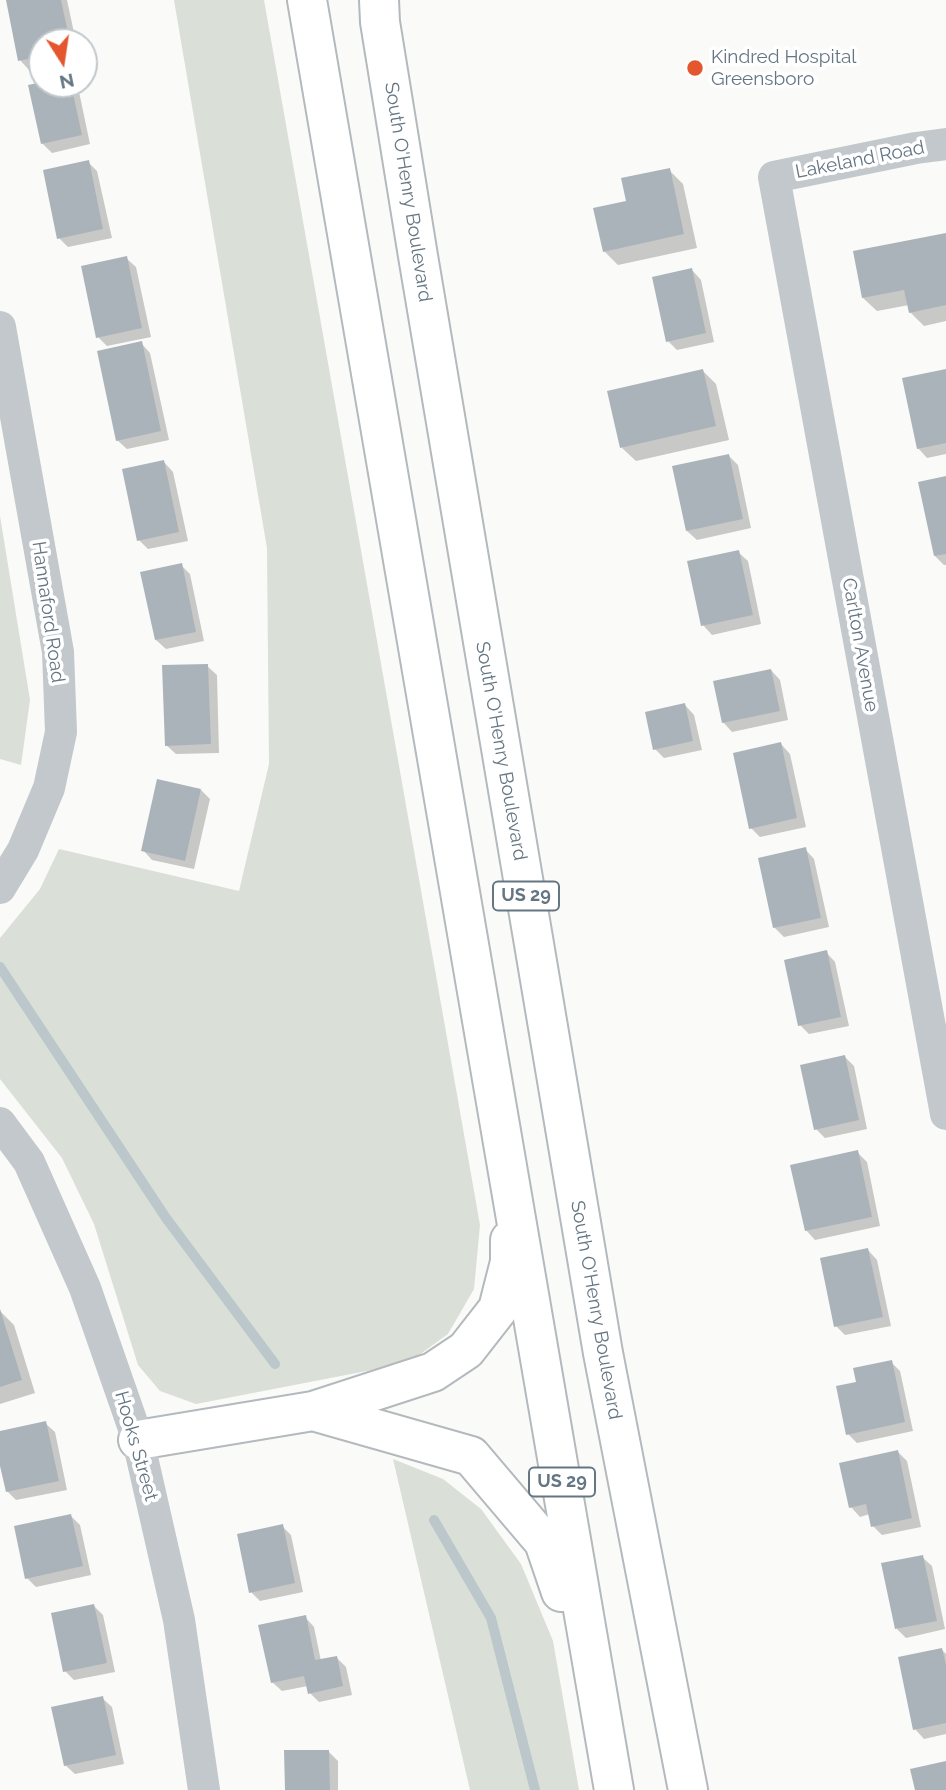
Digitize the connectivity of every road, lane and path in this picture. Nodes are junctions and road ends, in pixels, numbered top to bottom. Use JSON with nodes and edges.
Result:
{"nodes":[{"id":1,"x":307,"y":0,"type":"edge"},
{"id":2,"x":379,"y":0,"type":"edge"},
{"id":3,"x":946,"y":144,"type":"edge"},
{"id":4,"x":774,"y":177,"type":"joint"},
{"id":5,"x":0,"y":327,"type":"edge"},
{"id":6,"x":0,"y":888,"type":"edge"},
{"id":7,"x":946,"y":1114,"type":"edge"},
{"id":8,"x":0,"y":1124,"type":"edge"},
{"id":9,"x":510,"y":1175,"type":"junction"},
{"id":10,"x":313,"y":1410,"type":"junction"},
{"id":11,"x":138,"y":1440,"type":"junction"},
{"id":12,"x":602,"y":1721,"type":"junction"},
{"id":13,"x":204,"y":1790,"type":"edge"},
{"id":14,"x":614,"y":1790,"type":"edge"},
{"id":15,"x":688,"y":1790,"type":"edge"}],
"edges":[{"from":1,"to":9,"type":"highway","number":"US 29"},
{"from":2,"to":15,"type":"highway","name":"South O'Henry Boulevard","number":"US 29"},
{"from":3,"to":4,"type":"street","name":"Lakeland Road"},
{"from":4,"to":7,"type":"street","name":"Carlton Avenue"},
{"from":5,"to":6,"type":"street","name":"Hannaford Road"},
{"from":8,"to":11,"type":"street","name":"Hooks Street"},
{"from":9,"to":10,"type":"highway"},
{"from":9,"to":12,"type":"highway","number":"US 29"},
{"from":10,"to":11,"type":"highway"},
{"from":10,"to":12,"type":"highway"},
{"from":11,"to":13,"type":"street","name":"Hooks Street"},
{"from":12,"to":14,"type":"highway","number":"US 29"}]}
